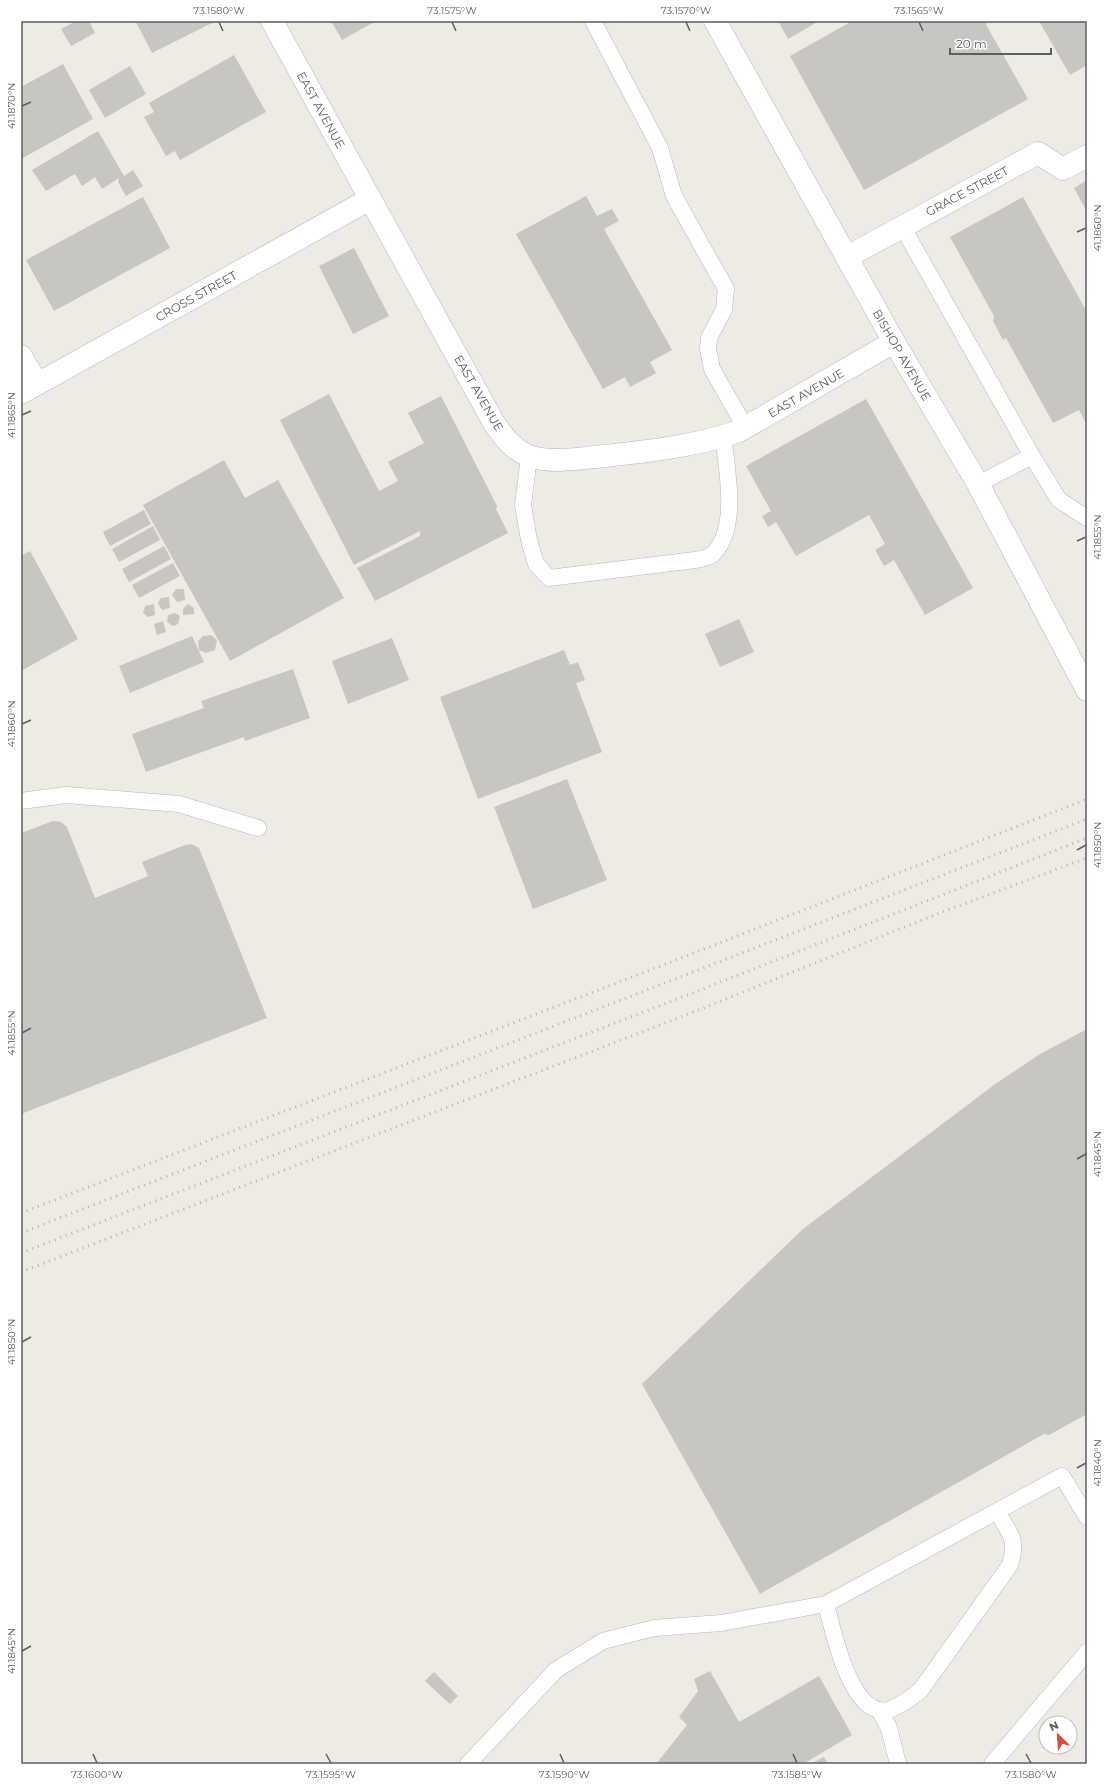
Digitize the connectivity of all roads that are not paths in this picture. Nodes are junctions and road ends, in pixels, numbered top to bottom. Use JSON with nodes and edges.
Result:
{"nodes":[{"id":1,"x":272,"y":21,"type":"edge"},
{"id":2,"x":593,"y":21,"type":"edge"},
{"id":3,"x":716,"y":21,"type":"edge"},
{"id":4,"x":1087,"y":156,"type":"edge"},
{"id":5,"x":370,"y":199,"type":"junction"},
{"id":6,"x":902,"y":226,"type":"junction"},
{"id":7,"x":847,"y":257,"type":"junction"},
{"id":8,"x":894,"y":342,"type":"junction"},
{"id":9,"x":21,"y":356,"type":"edge"},
{"id":10,"x":29,"y":388,"type":"edge"},
{"id":11,"x":745,"y":427,"type":"junction"},
{"id":12,"x":723,"y":436,"type":"junction"},
{"id":13,"x":529,"y":456,"type":"junction"},
{"id":14,"x":1032,"y":456,"type":"junction"},
{"id":15,"x":978,"y":484,"type":"junction"},
{"id":16,"x":1087,"y":518,"type":"edge"},
{"id":17,"x":1087,"y":690,"type":"edge"},
{"id":18,"x":21,"y":801,"type":"edge"},
{"id":19,"x":258,"y":828,"type":"dead end"},
{"id":20,"x":997,"y":1512,"type":"junction"},
{"id":21,"x":1087,"y":1517,"type":"edge"},
{"id":22,"x":826,"y":1604,"type":"junction"},
{"id":23,"x":1087,"y":1652,"type":"edge"},
{"id":24,"x":879,"y":1710,"type":"junction"},
{"id":25,"x":468,"y":1764,"type":"edge"},
{"id":26,"x":898,"y":1764,"type":"edge"},
{"id":27,"x":992,"y":1764,"type":"edge"}],
"edges":[{"from":1,"to":5,"type":"street","name":"EAST AVENUE"},
{"from":2,"to":11,"type":"lane"},
{"from":3,"to":7,"type":"street","name":"BISHOP AVENUE"},
{"from":4,"to":6,"type":"street","name":"GRACE STREET"},
{"from":5,"to":10,"type":"street","name":"CROSS STREET"},
{"from":5,"to":13,"type":"street","name":"EAST AVENUE"},
{"from":6,"to":7,"type":"street","name":"GRACE STREET"},
{"from":6,"to":14,"type":"lane"},
{"from":7,"to":8,"type":"street","name":"BISHOP AVENUE"},
{"from":8,"to":11,"type":"street","name":"EAST AVENUE"},
{"from":8,"to":15,"type":"street","name":"BISHOP AVENUE"},
{"from":9,"to":10,"type":"street"},
{"from":11,"to":12,"type":"street","name":"EAST AVENUE"},
{"from":12,"to":13,"type":"street","name":"EAST AVENUE"},
{"from":12,"to":13,"type":"lane"},
{"from":14,"to":15,"type":"lane"},
{"from":14,"to":16,"type":"lane"},
{"from":15,"to":17,"type":"street","name":"BISHOP AVENUE"},
{"from":18,"to":19,"type":"lane"},
{"from":20,"to":21,"type":"lane"},
{"from":20,"to":22,"type":"lane"},
{"from":20,"to":24,"type":"lane"},
{"from":22,"to":24,"type":"lane"},
{"from":22,"to":25,"type":"lane"},
{"from":23,"to":27,"type":"lane"},
{"from":24,"to":26,"type":"lane"}]}
